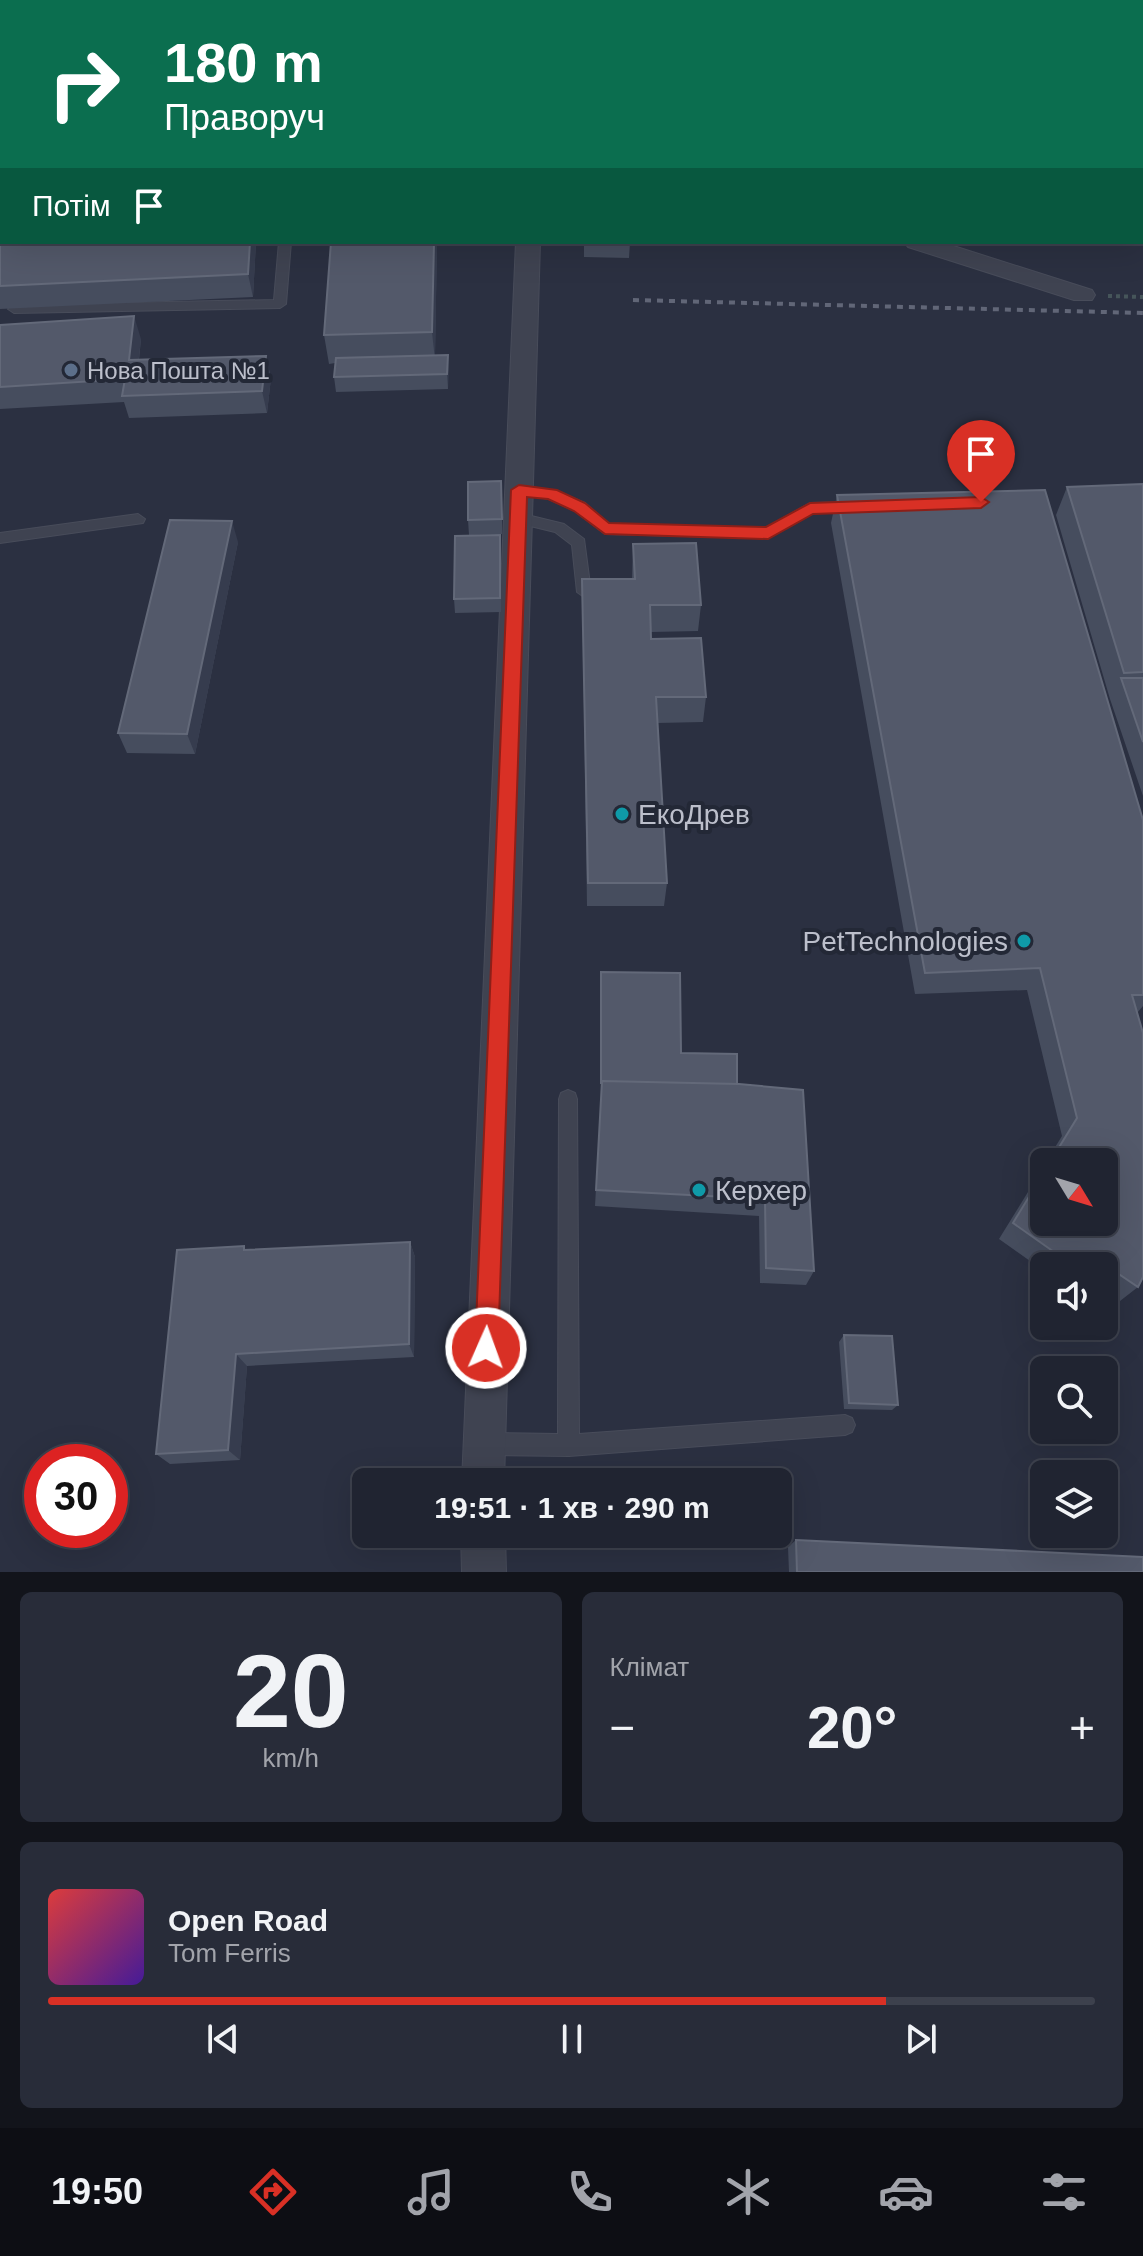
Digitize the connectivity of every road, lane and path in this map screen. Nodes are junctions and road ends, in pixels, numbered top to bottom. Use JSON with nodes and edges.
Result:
{"nodes":[{"id":1,"x":285,"y":244,"type":"edge"},
{"id":2,"x":528,"y":244,"type":"edge"},
{"id":3,"x":922,"y":244,"type":"edge"},
{"id":4,"x":1083,"y":295,"type":"dead end"},
{"id":5,"x":14,"y":309,"type":"edge"},
{"id":6,"x":519,"y":504,"type":"junction"},
{"id":7,"x":872,"y":506,"type":"edge"},
{"id":8,"x":138,"y":519,"type":"dead end"},
{"id":9,"x":0,"y":538,"type":"edge"},
{"id":10,"x":584,"y":592,"type":"edge"},
{"id":11,"x":568,"y":1099,"type":"dead end"},
{"id":12,"x":845,"y":1425,"type":"dead end"},
{"id":13,"x":482,"y":1444,"type":"junction"},
{"id":14,"x":569,"y":1445,"type":"junction"},
{"id":15,"x":483,"y":1468,"type":"edge"},
{"id":16,"x":483,"y":1548,"type":"edge"},
{"id":17,"x":484,"y":1572,"type":"edge"}],
"edges":[{"from":1,"to":5,"type":"lane"},
{"from":2,"to":6,"type":"street"},
{"from":3,"to":4,"type":"street"},
{"from":6,"to":7,"type":"lane"},
{"from":6,"to":10,"type":"lane"},
{"from":6,"to":13,"type":"street"},
{"from":8,"to":9,"type":"lane"},
{"from":11,"to":14,"type":"lane"},
{"from":12,"to":14,"type":"lane"},
{"from":13,"to":14,"type":"lane"},
{"from":13,"to":15,"type":"street"},
{"from":16,"to":17,"type":"street"}]}
